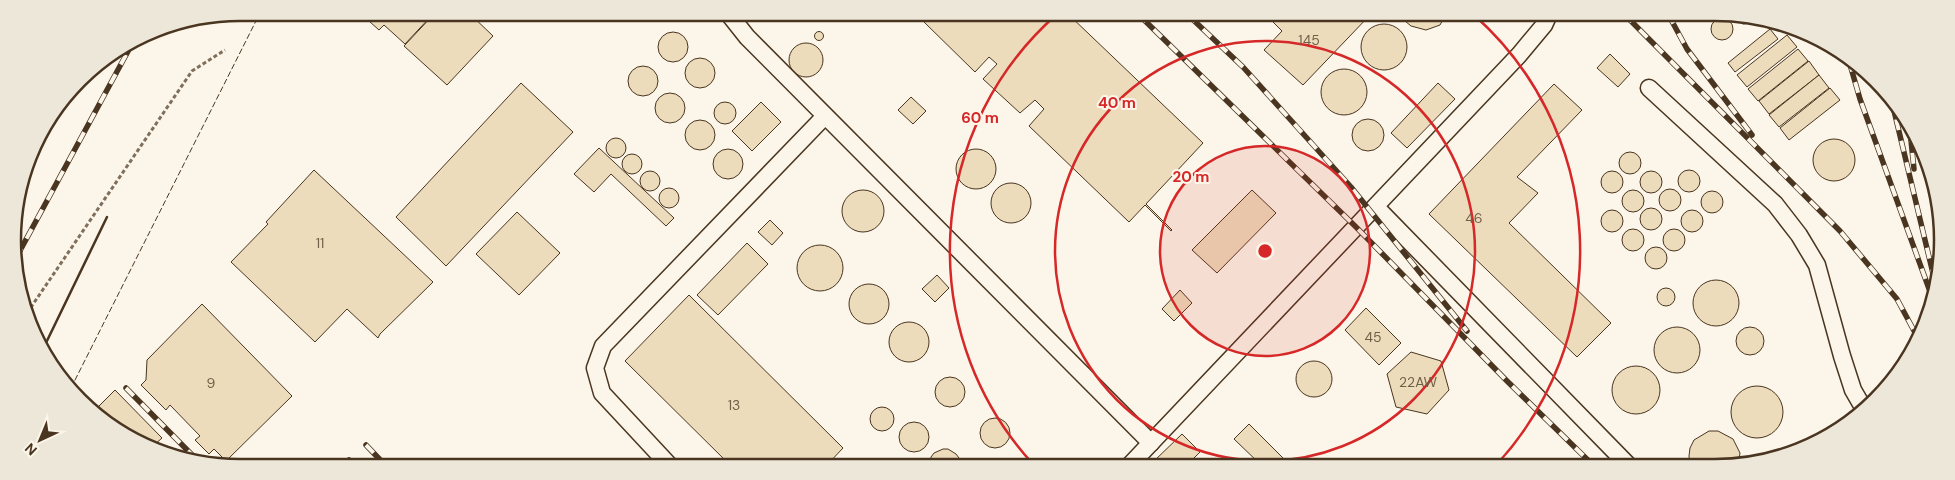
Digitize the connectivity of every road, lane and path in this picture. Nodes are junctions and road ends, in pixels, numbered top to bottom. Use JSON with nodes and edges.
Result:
{"nodes":[{"id":1,"x":734,"y":21,"type":"edge"},
{"id":2,"x":1546,"y":21,"type":"edge"},
{"id":3,"x":225,"y":50,"type":"dead end"},
{"id":4,"x":1649,"y":88,"type":"dead end"},
{"id":5,"x":825,"y":116,"type":"junction"},
{"id":6,"x":1376,"y":206,"type":"junction"},
{"id":7,"x":32,"y":306,"type":"edge"},
{"id":8,"x":1860,"y":403,"type":"edge"},
{"id":9,"x":1151,"y":443,"type":"junction"},
{"id":10,"x":664,"y":459,"type":"edge"},
{"id":11,"x":1136,"y":459,"type":"edge"},
{"id":12,"x":1622,"y":459,"type":"edge"}],
"edges":[{"from":1,"to":5,"type":"lane"},
{"from":2,"to":6,"type":"lane"},
{"from":3,"to":7,"type":"path"},
{"from":4,"to":8,"type":"lane"},
{"from":5,"to":9,"type":"lane"},
{"from":5,"to":10,"type":"lane"},
{"from":6,"to":9,"type":"lane"},
{"from":6,"to":12,"type":"lane"},
{"from":9,"to":11,"type":"lane"}]}
